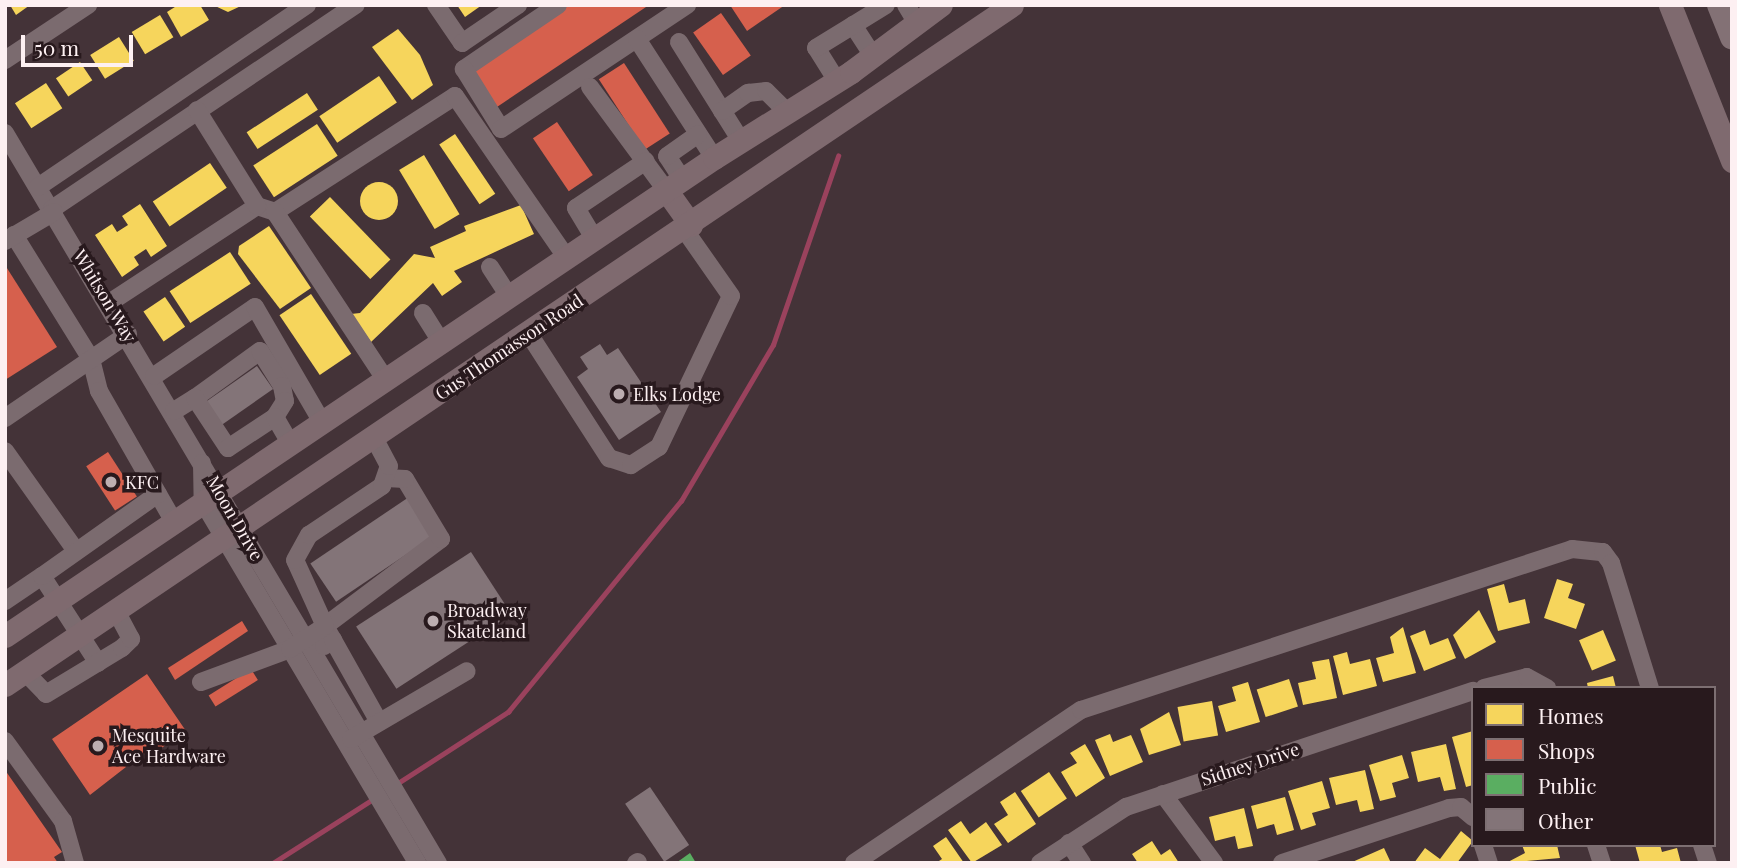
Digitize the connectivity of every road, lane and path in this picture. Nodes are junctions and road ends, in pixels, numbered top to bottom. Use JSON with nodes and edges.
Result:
{"nodes":[{"id":1,"x":88,"y":5,"type":"edge"},
{"id":2,"x":307,"y":5,"type":"edge"},
{"id":3,"x":356,"y":5,"type":"edge"},
{"id":4,"x":436,"y":5,"type":"edge"},
{"id":5,"x":518,"y":5,"type":"edge"},
{"id":6,"x":558,"y":5,"type":"edge"},
{"id":7,"x":687,"y":5,"type":"edge"},
{"id":8,"x":886,"y":5,"type":"edge"},
{"id":9,"x":941,"y":5,"type":"edge"},
{"id":10,"x":1670,"y":5,"type":"edge"},
{"id":11,"x":1719,"y":5,"type":"edge"},
{"id":12,"x":999,"y":9,"type":"edge"},
{"id":13,"x":911,"y":14,"type":"edge"},
{"id":14,"x":853,"y":25,"type":"junction"},
{"id":15,"x":1732,"y":37,"type":"edge"},
{"id":16,"x":637,"y":39,"type":"junction"},
{"id":17,"x":679,"y":41,"type":"dead end"},
{"id":18,"x":873,"y":56,"type":"junction"},
{"id":19,"x":5,"y":60,"type":"edge"},
{"id":20,"x":837,"y":80,"type":"junction"},
{"id":21,"x":590,"y":87,"type":"dead end"},
{"id":22,"x":197,"y":110,"type":"junction"},
{"id":23,"x":722,"y":111,"type":"junction"},
{"id":24,"x":787,"y":112,"type":"junction"},
{"id":25,"x":5,"y":133,"type":"edge"},
{"id":26,"x":698,"y":134,"type":"junction"},
{"id":27,"x":741,"y":141,"type":"junction"},
{"id":28,"x":714,"y":158,"type":"junction"},
{"id":29,"x":1732,"y":161,"type":"edge"},
{"id":30,"x":646,"y":162,"type":"junction"},
{"id":31,"x":674,"y":184,"type":"junction"},
{"id":32,"x":38,"y":187,"type":"junction"},
{"id":33,"x":257,"y":206,"type":"junction"},
{"id":34,"x":53,"y":211,"type":"junction"},
{"id":35,"x":275,"y":212,"type":"junction"},
{"id":36,"x":687,"y":227,"type":"junction"},
{"id":37,"x":10,"y":238,"type":"edge"},
{"id":38,"x":594,"y":238,"type":"junction"},
{"id":39,"x":566,"y":257,"type":"junction"},
{"id":40,"x":490,"y":267,"type":"dead end"},
{"id":41,"x":509,"y":296,"type":"junction"},
{"id":42,"x":109,"y":303,"type":"junction"},
{"id":43,"x":423,"y":313,"type":"dead end"},
{"id":44,"x":128,"y":334,"type":"junction"},
{"id":45,"x":529,"y":334,"type":"junction"},
{"id":46,"x":441,"y":342,"type":"junction"},
{"id":47,"x":91,"y":359,"type":"junction"},
{"id":48,"x":154,"y":376,"type":"junction"},
{"id":49,"x":385,"y":380,"type":"junction"},
{"id":50,"x":195,"y":398,"type":"junction"},
{"id":51,"x":174,"y":411,"type":"junction"},
{"id":52,"x":275,"y":417,"type":"junction"},
{"id":53,"x":5,"y":418,"type":"edge"},
{"id":54,"x":322,"y":422,"type":"junction"},
{"id":55,"x":373,"y":438,"type":"junction"},
{"id":56,"x":290,"y":443,"type":"junction"},
{"id":57,"x":5,"y":451,"type":"edge"},
{"id":58,"x":202,"y":461,"type":"joint"},
{"id":59,"x":386,"y":478,"type":"junction"},
{"id":60,"x":158,"y":494,"type":"junction"},
{"id":61,"x":211,"y":497,"type":"junction"},
{"id":62,"x":174,"y":522,"type":"junction"},
{"id":63,"x":232,"y":533,"type":"junction"},
{"id":64,"x":74,"y":548,"type":"junction"},
{"id":65,"x":42,"y":576,"type":"junction"},
{"id":66,"x":58,"y":600,"type":"junction"},
{"id":67,"x":5,"y":601,"type":"edge"},
{"id":68,"x":116,"y":611,"type":"junction"},
{"id":69,"x":329,"y":633,"type":"junction"},
{"id":70,"x":5,"y":636,"type":"edge"},
{"id":71,"x":79,"y":636,"type":"junction"},
{"id":72,"x":309,"y":647,"type":"junction"},
{"id":73,"x":290,"y":649,"type":"junction"},
{"id":74,"x":98,"y":663,"type":"junction"},
{"id":75,"x":299,"y":665,"type":"junction"},
{"id":76,"x":467,"y":671,"type":"dead end"},
{"id":77,"x":25,"y":672,"type":"junction"},
{"id":78,"x":201,"y":681,"type":"dead end"},
{"id":79,"x":5,"y":685,"type":"edge"},
{"id":80,"x":1490,"y":686,"type":"edge"},
{"id":81,"x":1545,"y":686,"type":"edge"},
{"id":82,"x":1649,"y":686,"type":"edge"},
{"id":83,"x":1471,"y":692,"type":"edge"},
{"id":84,"x":379,"y":722,"type":"junction"},
{"id":85,"x":353,"y":738,"type":"junction"},
{"id":86,"x":5,"y":741,"type":"edge"},
{"id":87,"x":1163,"y":794,"type":"junction"},
{"id":88,"x":393,"y":805,"type":"junction"},
{"id":89,"x":1471,"y":815,"type":"edge"},
{"id":90,"x":1069,"y":843,"type":"junction"},
{"id":91,"x":75,"y":863,"type":"edge"},
{"id":92,"x":417,"y":863,"type":"edge"},
{"id":93,"x":438,"y":863,"type":"edge"},
{"id":94,"x":854,"y":863,"type":"edge"},
{"id":95,"x":1040,"y":863,"type":"edge"},
{"id":96,"x":1082,"y":863,"type":"edge"},
{"id":97,"x":1214,"y":863,"type":"edge"},
{"id":98,"x":1282,"y":863,"type":"edge"}],
"edges":[{"from":1,"to":19,"type":"street"},
{"from":2,"to":32,"type":"street"},
{"from":3,"to":22,"type":"street"},
{"from":4,"to":5,"type":"street"},
{"from":6,"to":16,"type":"street"},
{"from":7,"to":16,"type":"street"},
{"from":8,"to":14,"type":"street"},
{"from":9,"to":13,"type":"main road"},
{"from":10,"to":29,"type":"main road"},
{"from":11,"to":15,"type":"highway"},
{"from":12,"to":36,"type":"main road","name":"Gus Thomasson Road"},
{"from":13,"to":18,"type":"main road"},
{"from":14,"to":18,"type":"street"},
{"from":14,"to":20,"type":"street"},
{"from":16,"to":26,"type":"street"},
{"from":17,"to":23,"type":"street"},
{"from":18,"to":20,"type":"main road"},
{"from":20,"to":24,"type":"main road"},
{"from":21,"to":30,"type":"street"},
{"from":22,"to":33,"type":"street"},
{"from":22,"to":34,"type":"street"},
{"from":23,"to":24,"type":"street"},
{"from":23,"to":27,"type":"street"},
{"from":24,"to":27,"type":"main road"},
{"from":25,"to":32,"type":"street","name":"Whitson Way"},
{"from":26,"to":28,"type":"street"},
{"from":26,"to":31,"type":"street"},
{"from":27,"to":28,"type":"main road"},
{"from":28,"to":31,"type":"main road"},
{"from":30,"to":31,"type":"street"},
{"from":30,"to":38,"type":"street"},
{"from":31,"to":36,"type":"main road"},
{"from":31,"to":38,"type":"main road"},
{"from":32,"to":34,"type":"street","name":"Whitson Way"},
{"from":33,"to":35,"type":"street"},
{"from":33,"to":42,"type":"street"},
{"from":34,"to":37,"type":"street"},
{"from":34,"to":42,"type":"street","name":"Whitson Way"},
{"from":35,"to":39,"type":"street"},
{"from":35,"to":49,"type":"street"},
{"from":36,"to":45,"type":"main road","name":"Gus Thomasson Road"},
{"from":36,"to":45,"type":"street"},
{"from":37,"to":47,"type":"street"},
{"from":38,"to":39,"type":"main road"},
{"from":39,"to":41,"type":"main road"},
{"from":40,"to":41,"type":"street"},
{"from":41,"to":46,"type":"main road"},
{"from":42,"to":44,"type":"street","name":"Whitson Way"},
{"from":43,"to":46,"type":"street"},
{"from":44,"to":47,"type":"street"},
{"from":44,"to":48,"type":"street","name":"Whitson Way"},
{"from":45,"to":55,"type":"main road","name":"Gus Thomasson Road"},
{"from":46,"to":49,"type":"main road"},
{"from":47,"to":53,"type":"street"},
{"from":47,"to":60,"type":"street"},
{"from":48,"to":51,"type":"street","name":"Whitson Way"},
{"from":48,"to":54,"type":"street"},
{"from":49,"to":54,"type":"main road"},
{"from":50,"to":51,"type":"street"},
{"from":50,"to":52,"type":"street"},
{"from":50,"to":52,"type":"street"},
{"from":51,"to":58,"type":"street","name":"Whitson Way"},
{"from":52,"to":56,"type":"street"},
{"from":54,"to":56,"type":"main road"},
{"from":55,"to":59,"type":"street"},
{"from":55,"to":63,"type":"main road","name":"Gus Thomasson Road"},
{"from":56,"to":61,"type":"main road"},
{"from":57,"to":64,"type":"street"},
{"from":58,"to":61,"type":"street","name":"Moon Drive"},
{"from":59,"to":69,"type":"street"},
{"from":59,"to":69,"type":"street"},
{"from":60,"to":62,"type":"street"},
{"from":60,"to":64,"type":"street"},
{"from":61,"to":62,"type":"main road"},
{"from":61,"to":63,"type":"street","name":"Moon Drive"},
{"from":62,"to":66,"type":"main road"},
{"from":63,"to":68,"type":"main road","name":"Gus Thomasson Road"},
{"from":63,"to":72,"type":"street","name":"Moon Drive"},
{"from":63,"to":73,"type":"street","name":"Moon Drive"},
{"from":64,"to":65,"type":"street"},
{"from":65,"to":66,"type":"street"},
{"from":65,"to":67,"type":"street"},
{"from":66,"to":70,"type":"main road"},
{"from":66,"to":71,"type":"street"},
{"from":68,"to":71,"type":"main road","name":"Gus Thomasson Road"},
{"from":68,"to":74,"type":"street"},
{"from":69,"to":72,"type":"street"},
{"from":69,"to":84,"type":"street"},
{"from":71,"to":74,"type":"street"},
{"from":71,"to":77,"type":"main road","name":"Gus Thomasson Road"},
{"from":72,"to":73,"type":"street"},
{"from":72,"to":75,"type":"street"},
{"from":72,"to":85,"type":"street","name":"Moon Drive"},
{"from":73,"to":75,"type":"street","name":"Moon Drive"},
{"from":73,"to":78,"type":"street"},
{"from":74,"to":77,"type":"street"},
{"from":75,"to":85,"type":"street","name":"Moon Drive"},
{"from":76,"to":84,"type":"street"},
{"from":77,"to":79,"type":"main road","name":"Gus Thomasson Road"},
{"from":80,"to":81,"type":"street"},
{"from":82,"to":94,"type":"street"},
{"from":83,"to":87,"type":"street","name":"Sidney Drive"},
{"from":84,"to":85,"type":"street"},
{"from":85,"to":88,"type":"street","name":"Moon Drive"},
{"from":86,"to":91,"type":"street"},
{"from":87,"to":90,"type":"street","name":"Sidney Drive"},
{"from":87,"to":97,"type":"street"},
{"from":88,"to":92,"type":"street","name":"Moon Drive"},
{"from":88,"to":93,"type":"street","name":"Moon Drive"},
{"from":89,"to":98,"type":"street"},
{"from":90,"to":95,"type":"street","name":"Sidney Drive"},
{"from":90,"to":96,"type":"street"}]}
